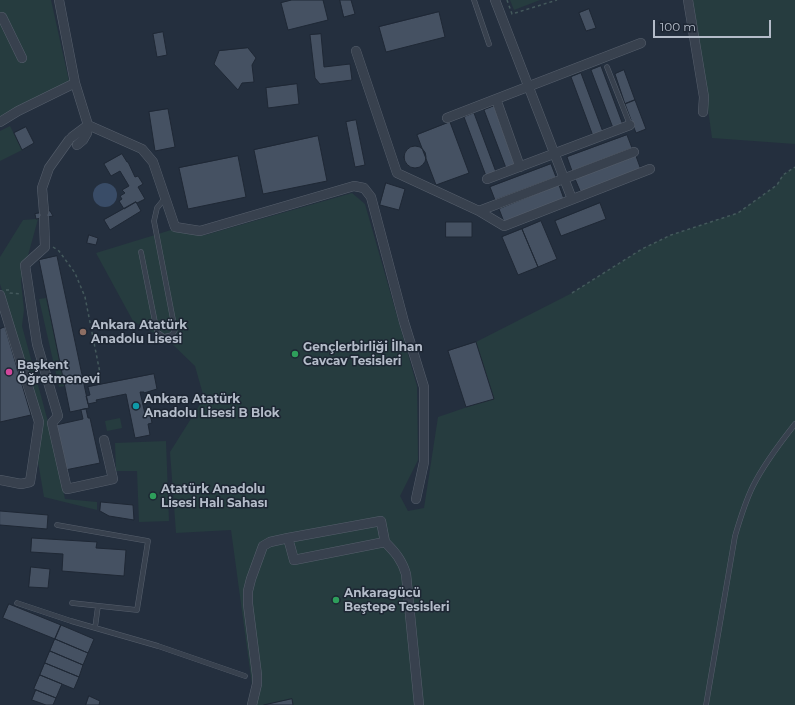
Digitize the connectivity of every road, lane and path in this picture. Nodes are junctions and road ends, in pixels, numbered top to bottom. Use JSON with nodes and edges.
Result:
{"nodes":[{"id":1,"x":59,"y":0,"type":"edge"},
{"id":2,"x":474,"y":0,"type":"edge"},
{"id":3,"x":495,"y":0,"type":"edge"},
{"id":4,"x":507,"y":0,"type":"edge"},
{"id":5,"x":557,"y":0,"type":"edge"},
{"id":6,"x":688,"y":0,"type":"edge"},
{"id":7,"x":1,"y":15,"type":"edge"},
{"id":8,"x":641,"y":43,"type":"dead end"},
{"id":9,"x":489,"y":44,"type":"dead end"},
{"id":10,"x":356,"y":51,"type":"dead end"},
{"id":11,"x":22,"y":58,"type":"dead end"},
{"id":12,"x":607,"y":67,"type":"dead end"},
{"id":13,"x":75,"y":83,"type":"junction"},
{"id":14,"x":528,"y":86,"type":"junction"},
{"id":15,"x":496,"y":99,"type":"junction"},
{"id":16,"x":703,"y":112,"type":"dead end"},
{"id":17,"x":447,"y":118,"type":"dead end"},
{"id":18,"x":0,"y":122,"type":"edge"},
{"id":19,"x":88,"y":125,"type":"junction"},
{"id":20,"x":630,"y":125,"type":"joint"},
{"id":21,"x":634,"y":152,"type":"dead end"},
{"id":22,"x":555,"y":154,"type":"junction"},
{"id":23,"x":520,"y":167,"type":"junction"},
{"id":24,"x":795,"y":167,"type":"edge"},
{"id":25,"x":650,"y":169,"type":"dead end"},
{"id":26,"x":487,"y":179,"type":"dead end"},
{"id":27,"x":564,"y":179,"type":"junction"},
{"id":28,"x":165,"y":198,"type":"junction"},
{"id":29,"x":572,"y":199,"type":"junction"},
{"id":30,"x":479,"y":211,"type":"junction"},
{"id":31,"x":45,"y":247,"type":"junction"},
{"id":32,"x":141,"y":252,"type":"dead end"},
{"id":33,"x":2,"y":292,"type":"edge"},
{"id":34,"x":572,"y":293,"type":"dead end"},
{"id":35,"x":29,"y":294,"type":"junction"},
{"id":36,"x":100,"y":373,"type":"dead end"},
{"id":37,"x":795,"y":424,"type":"edge"},
{"id":38,"x":104,"y":440,"type":"dead end"},
{"id":39,"x":0,"y":480,"type":"edge"},
{"id":40,"x":416,"y":499,"type":"dead end"},
{"id":41,"x":57,"y":525,"type":"dead end"},
{"id":42,"x":288,"y":538,"type":"junction"},
{"id":43,"x":385,"y":542,"type":"junction"},
{"id":44,"x":17,"y":603,"type":"dead end"},
{"id":45,"x":72,"y":603,"type":"dead end"},
{"id":46,"x":98,"y":606,"type":"junction"},
{"id":47,"x":95,"y":628,"type":"junction"},
{"id":48,"x":245,"y":676,"type":"dead end"},
{"id":49,"x":252,"y":705,"type":"edge"},
{"id":50,"x":419,"y":705,"type":"edge"},
{"id":51,"x":706,"y":705,"type":"edge"}],
"edges":[{"from":1,"to":13,"type":"street"},
{"from":2,"to":9,"type":"lane"},
{"from":3,"to":14,"type":"street"},
{"from":4,"to":5,"type":"path"},
{"from":6,"to":16,"type":"street"},
{"from":7,"to":11,"type":"street"},
{"from":8,"to":14,"type":"street"},
{"from":10,"to":30,"type":"street"},
{"from":12,"to":20,"type":"lane"},
{"from":13,"to":18,"type":"street"},
{"from":13,"to":19,"type":"street"},
{"from":14,"to":15,"type":"street"},
{"from":14,"to":22,"type":"street"},
{"from":15,"to":17,"type":"street"},
{"from":15,"to":23,"type":"street"},
{"from":19,"to":28,"type":"street"},
{"from":19,"to":31,"type":"street"},
{"from":20,"to":22,"type":"street"},
{"from":21,"to":27,"type":"street"},
{"from":22,"to":23,"type":"street"},
{"from":22,"to":27,"type":"street"},
{"from":23,"to":26,"type":"street"},
{"from":24,"to":34,"type":"path"},
{"from":25,"to":29,"type":"street"},
{"from":27,"to":29,"type":"street"},
{"from":27,"to":30,"type":"street"},
{"from":28,"to":32,"type":"lane"},
{"from":28,"to":40,"type":"street"},
{"from":29,"to":30,"type":"street"},
{"from":31,"to":35,"type":"street"},
{"from":31,"to":36,"type":"path"},
{"from":33,"to":35,"type":"path"},
{"from":33,"to":39,"type":"street"},
{"from":35,"to":38,"type":"street"},
{"from":37,"to":51,"type":"lane"},
{"from":41,"to":46,"type":"lane"},
{"from":42,"to":43,"type":"street"},
{"from":42,"to":43,"type":"street"},
{"from":42,"to":49,"type":"street"},
{"from":43,"to":50,"type":"street"},
{"from":44,"to":47,"type":"lane"},
{"from":45,"to":46,"type":"lane"},
{"from":46,"to":47,"type":"lane"},
{"from":47,"to":48,"type":"lane"}]}
